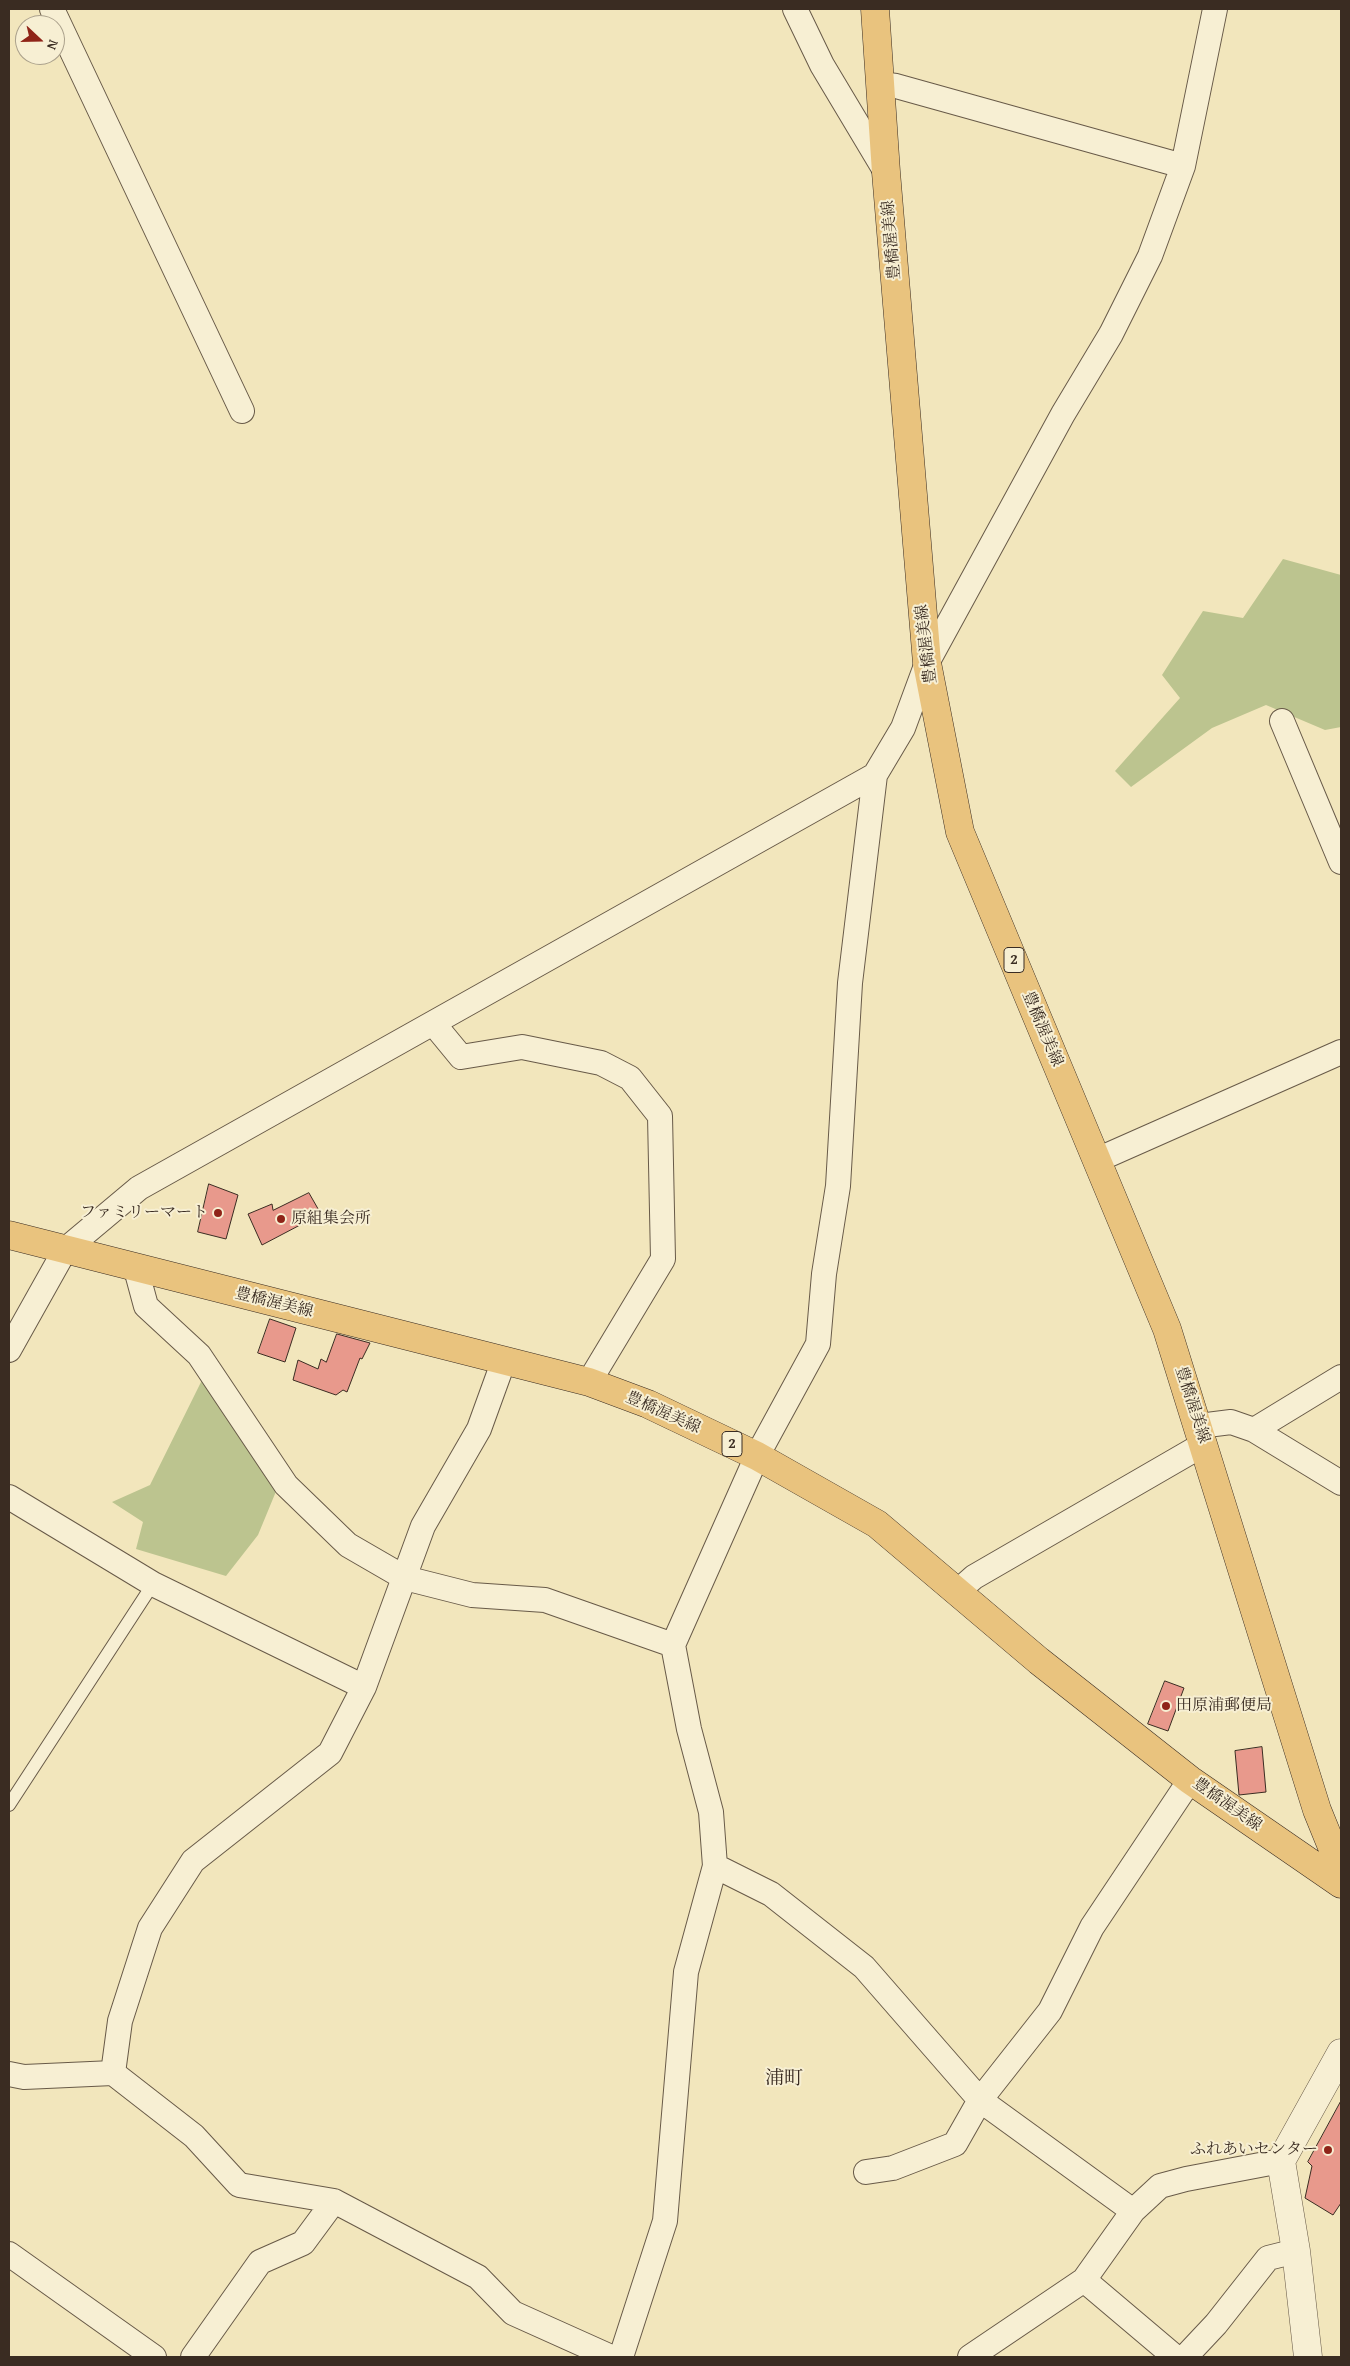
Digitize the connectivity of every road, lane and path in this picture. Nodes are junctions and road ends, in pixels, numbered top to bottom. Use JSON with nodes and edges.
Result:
{"nodes":[{"id":1,"x":52,"y":9,"type":"edge"},
{"id":2,"x":795,"y":9,"type":"edge"},
{"id":3,"x":875,"y":9,"type":"edge"},
{"id":4,"x":1215,"y":9,"type":"edge"},
{"id":5,"x":880,"y":84,"type":"junction"},
{"id":6,"x":1183,"y":166,"type":"junction"},
{"id":7,"x":886,"y":172,"type":"junction"},
{"id":8,"x":242,"y":411,"type":"dead end"},
{"id":9,"x":926,"y":662,"type":"junction"},
{"id":10,"x":1282,"y":721,"type":"dead end"},
{"id":11,"x":875,"y":775,"type":"junction"},
{"id":12,"x":1341,"y":862,"type":"edge"},
{"id":13,"x":434,"y":1023,"type":"junction"},
{"id":14,"x":1341,"y":1052,"type":"edge"},
{"id":15,"x":1097,"y":1160,"type":"junction"},
{"id":16,"x":9,"y":1235,"type":"edge"},
{"id":17,"x":64,"y":1250,"type":"junction"},
{"id":18,"x":136,"y":1269,"type":"junction"},
{"id":19,"x":9,"y":1350,"type":"edge"},
{"id":20,"x":504,"y":1360,"type":"junction"},
{"id":21,"x":1341,"y":1377,"type":"edge"},
{"id":22,"x":589,"y":1382,"type":"junction"},
{"id":23,"x":1254,"y":1430,"type":"junction"},
{"id":24,"x":1201,"y":1435,"type":"junction"},
{"id":25,"x":757,"y":1456,"type":"junction"},
{"id":26,"x":1341,"y":1483,"type":"edge"},
{"id":27,"x":9,"y":1497,"type":"edge"},
{"id":28,"x":405,"y":1578,"type":"junction"},
{"id":29,"x":153,"y":1584,"type":"junction"},
{"id":30,"x":957,"y":1592,"type":"junction"},
{"id":31,"x":672,"y":1645,"type":"junction"},
{"id":32,"x":364,"y":1687,"type":"junction"},
{"id":33,"x":1190,"y":1780,"type":"junction"},
{"id":34,"x":9,"y":1805,"type":"edge"},
{"id":35,"x":715,"y":1866,"type":"junction"},
{"id":36,"x":1341,"y":1869,"type":"edge"},
{"id":37,"x":1341,"y":1884,"type":"edge"},
{"id":38,"x":1341,"y":2053,"type":"edge"},
{"id":39,"x":113,"y":2073,"type":"junction"},
{"id":40,"x":9,"y":2074,"type":"edge"},
{"id":41,"x":980,"y":2100,"type":"junction"},
{"id":42,"x":1281,"y":2160,"type":"junction"},
{"id":43,"x":866,"y":2172,"type":"dead end"},
{"id":44,"x":334,"y":2201,"type":"junction"},
{"id":45,"x":1133,"y":2211,"type":"junction"},
{"id":46,"x":1296,"y":2251,"type":"junction"},
{"id":47,"x":9,"y":2254,"type":"edge"},
{"id":48,"x":1084,"y":2280,"type":"junction"},
{"id":49,"x":154,"y":2357,"type":"edge"},
{"id":50,"x":193,"y":2357,"type":"edge"},
{"id":51,"x":612,"y":2357,"type":"edge"},
{"id":52,"x":621,"y":2357,"type":"edge"},
{"id":53,"x":970,"y":2357,"type":"edge"},
{"id":54,"x":1175,"y":2357,"type":"edge"},
{"id":55,"x":1185,"y":2357,"type":"edge"},
{"id":56,"x":1308,"y":2357,"type":"edge"}],
"edges":[{"from":1,"to":8,"type":"street"},
{"from":2,"to":7,"type":"street"},
{"from":3,"to":5,"type":"main road","name":"豊橋渥美線","number":"2"},
{"from":4,"to":6,"type":"street"},
{"from":5,"to":6,"type":"street"},
{"from":5,"to":7,"type":"main road","name":"豊橋渥美線","number":"2"},
{"from":6,"to":9,"type":"street"},
{"from":7,"to":9,"type":"main road","name":"豊橋渥美線","number":"2"},
{"from":9,"to":11,"type":"street"},
{"from":9,"to":15,"type":"main road","name":"豊橋渥美線","number":"2"},
{"from":10,"to":12,"type":"street"},
{"from":11,"to":13,"type":"street"},
{"from":11,"to":25,"type":"street"},
{"from":13,"to":17,"type":"street"},
{"from":13,"to":22,"type":"street"},
{"from":14,"to":15,"type":"street"},
{"from":15,"to":24,"type":"main road","name":"豊橋渥美線","number":"2"},
{"from":16,"to":17,"type":"main road","name":"豊橋渥美線","number":"2"},
{"from":17,"to":18,"type":"main road","name":"豊橋渥美線","number":"2"},
{"from":17,"to":19,"type":"street"},
{"from":18,"to":20,"type":"main road","name":"豊橋渥美線","number":"2"},
{"from":18,"to":28,"type":"street"},
{"from":20,"to":22,"type":"main road","name":"豊橋渥美線","number":"2"},
{"from":20,"to":28,"type":"street"},
{"from":21,"to":23,"type":"street"},
{"from":22,"to":25,"type":"main road","name":"豊橋渥美線","number":"2"},
{"from":23,"to":24,"type":"street"},
{"from":23,"to":26,"type":"street"},
{"from":24,"to":30,"type":"street"},
{"from":24,"to":36,"type":"main road","name":"豊橋渥美線","number":"2"},
{"from":25,"to":30,"type":"main road","name":"豊橋渥美線","number":"2"},
{"from":25,"to":31,"type":"street"},
{"from":27,"to":29,"type":"street"},
{"from":28,"to":31,"type":"street"},
{"from":28,"to":32,"type":"street"},
{"from":29,"to":32,"type":"street"},
{"from":29,"to":34,"type":"lane"},
{"from":30,"to":33,"type":"main road","name":"豊橋渥美線","number":"2"},
{"from":31,"to":35,"type":"street"},
{"from":32,"to":39,"type":"street"},
{"from":33,"to":37,"type":"main road","name":"豊橋渥美線","number":"2"},
{"from":33,"to":41,"type":"street"},
{"from":35,"to":41,"type":"street"},
{"from":35,"to":52,"type":"street"},
{"from":38,"to":42,"type":"street"},
{"from":39,"to":40,"type":"street"},
{"from":39,"to":44,"type":"street"},
{"from":41,"to":43,"type":"street"},
{"from":41,"to":45,"type":"street"},
{"from":42,"to":45,"type":"street"},
{"from":42,"to":46,"type":"street"},
{"from":44,"to":50,"type":"street"},
{"from":44,"to":51,"type":"street"},
{"from":45,"to":48,"type":"street"},
{"from":46,"to":55,"type":"street"},
{"from":46,"to":56,"type":"street"},
{"from":47,"to":49,"type":"street"},
{"from":48,"to":53,"type":"street"},
{"from":48,"to":54,"type":"street"}]}
